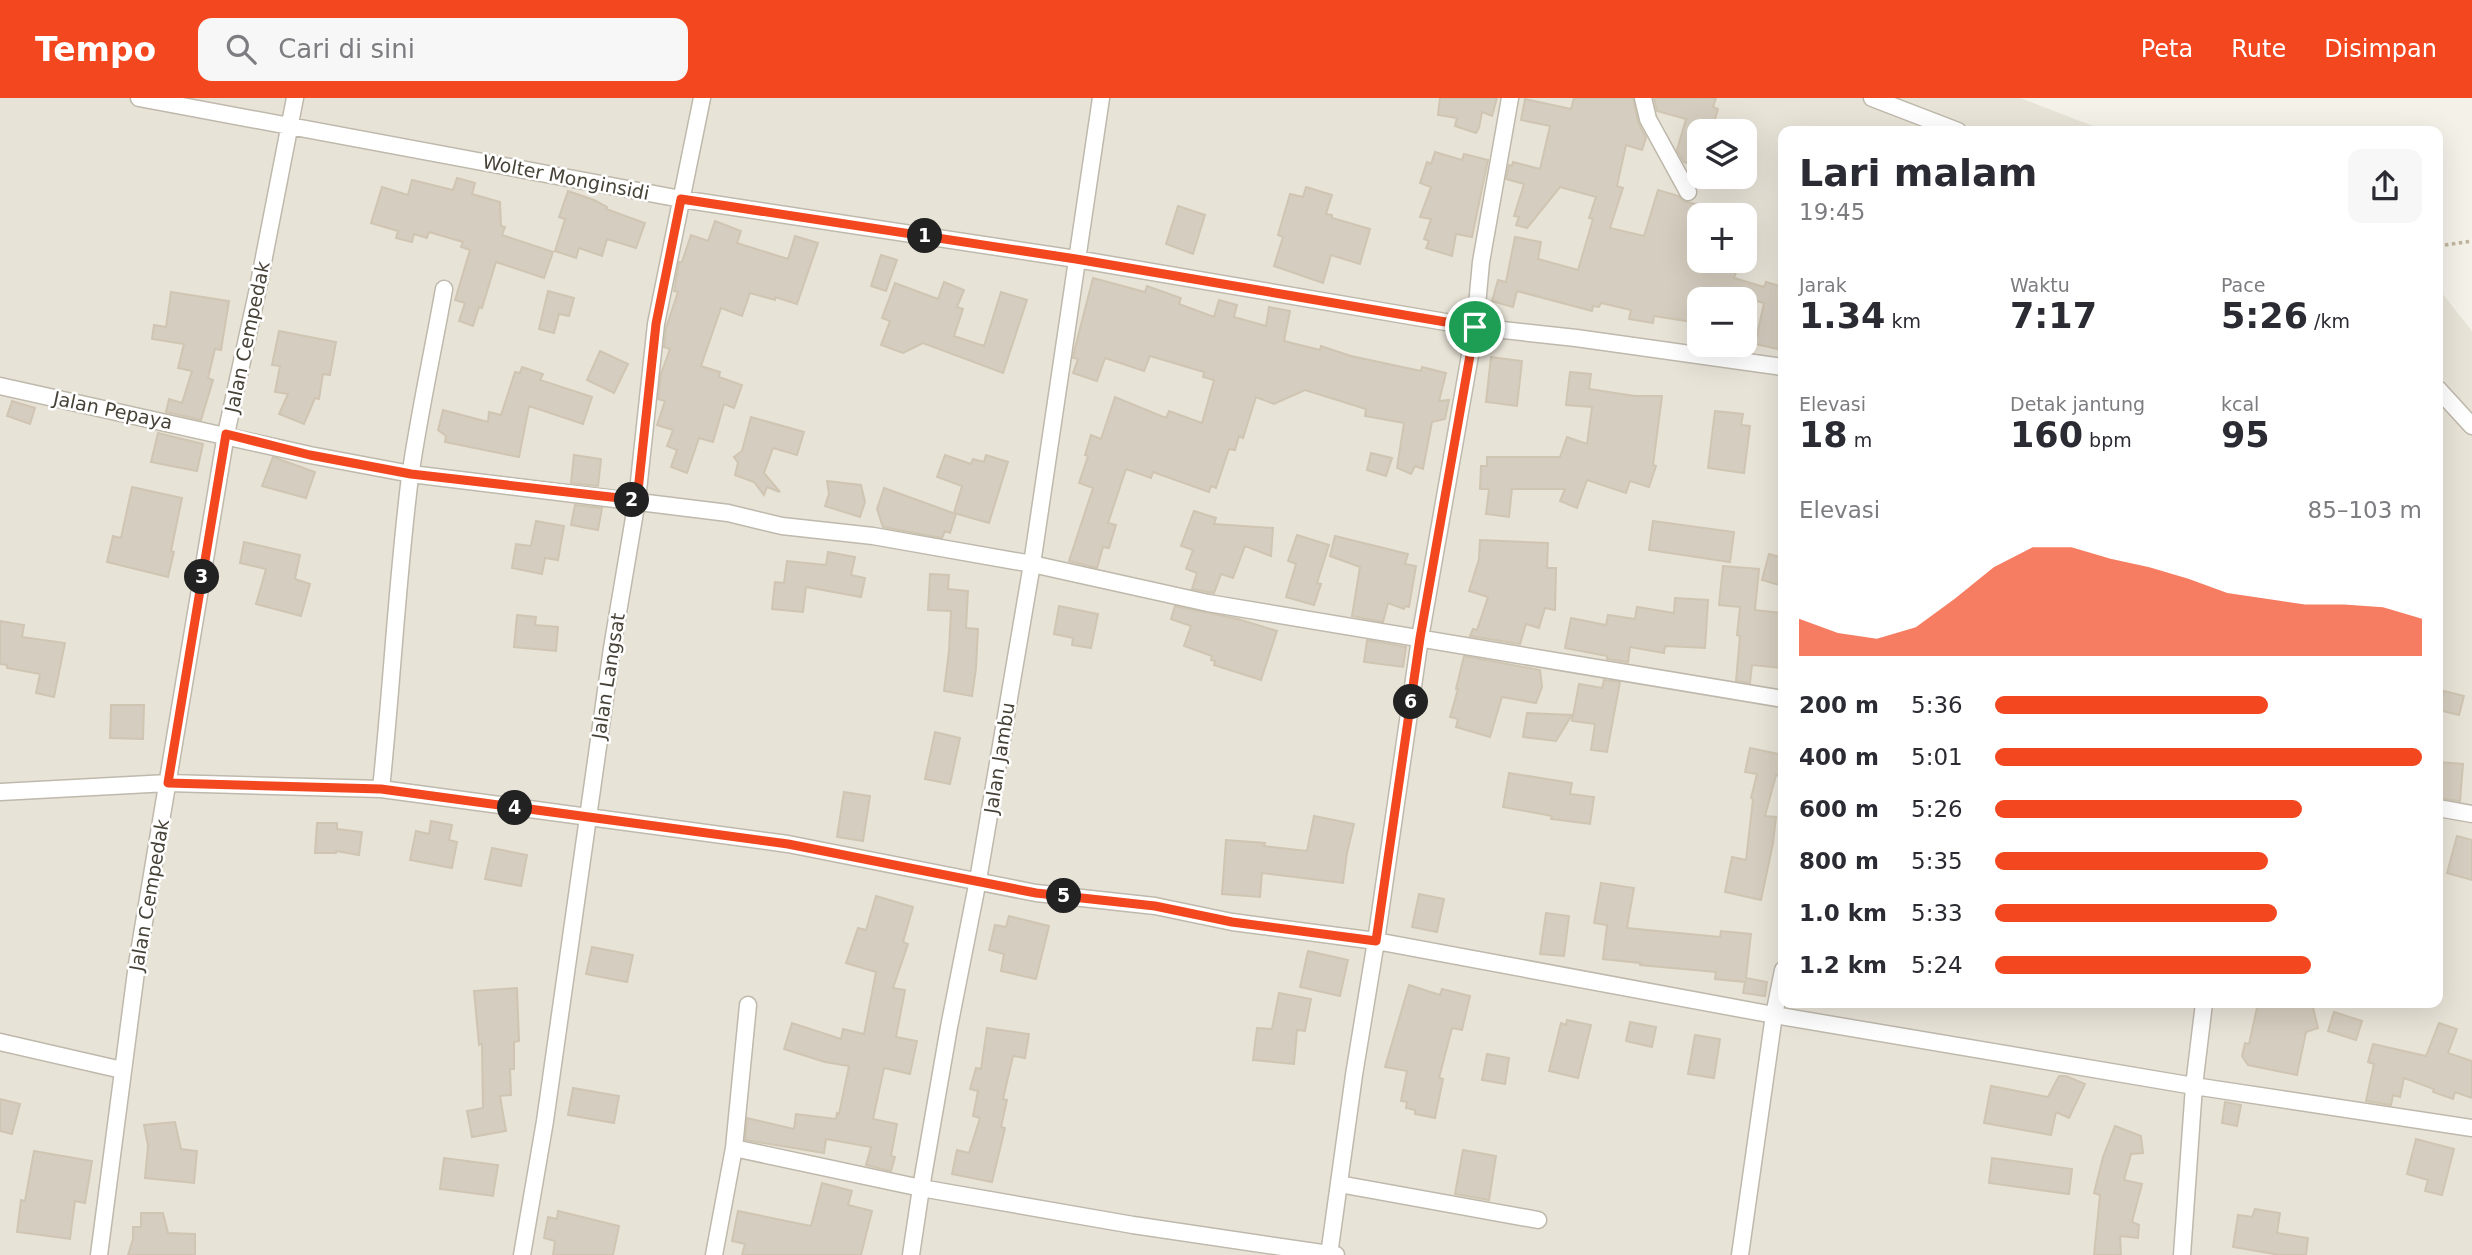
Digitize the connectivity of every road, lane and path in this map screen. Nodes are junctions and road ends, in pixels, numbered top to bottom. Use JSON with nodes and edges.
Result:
{"nodes":[{"id":1,"x":139,"y":98,"type":"edge"},
{"id":2,"x":295,"y":98,"type":"edge"},
{"id":3,"x":702,"y":98,"type":"edge"},
{"id":4,"x":1101,"y":98,"type":"edge"},
{"id":5,"x":1510,"y":98,"type":"edge"},
{"id":6,"x":1643,"y":98,"type":"edge"},
{"id":7,"x":1872,"y":98,"type":"edge"},
{"id":8,"x":289,"y":125,"type":"junction"},
{"id":9,"x":1924,"y":125,"type":"edge"},
{"id":10,"x":1688,"y":192,"type":"dead end"},
{"id":11,"x":681,"y":199,"type":"junction"},
{"id":12,"x":2472,"y":241,"type":"edge"},
{"id":13,"x":2443,"y":245,"type":"edge"},
{"id":14,"x":1076,"y":259,"type":"junction"},
{"id":15,"x":444,"y":289,"type":"dead end"},
{"id":16,"x":1475,"y":327,"type":"junction"},
{"id":17,"x":1778,"y":367,"type":"edge"},
{"id":18,"x":0,"y":386,"type":"edge"},
{"id":19,"x":2443,"y":394,"type":"edge"},
{"id":20,"x":2472,"y":426,"type":"edge"},
{"id":21,"x":226,"y":434,"type":"junction"},
{"id":22,"x":411,"y":474,"type":"junction"},
{"id":23,"x":637,"y":500,"type":"junction"},
{"id":24,"x":1032,"y":565,"type":"junction"},
{"id":25,"x":1420,"y":638,"type":"junction"},
{"id":26,"x":1778,"y":698,"type":"edge"},
{"id":27,"x":168,"y":783,"type":"junction"},
{"id":28,"x":381,"y":789,"type":"junction"},
{"id":29,"x":0,"y":792,"type":"edge"},
{"id":30,"x":2443,"y":809,"type":"edge"},
{"id":31,"x":2472,"y":814,"type":"edge"},
{"id":32,"x":587,"y":818,"type":"junction"},
{"id":33,"x":978,"y":880,"type":"junction"},
{"id":34,"x":1376,"y":941,"type":"junction"},
{"id":35,"x":1778,"y":995,"type":"edge"},
{"id":36,"x":748,"y":1005,"type":"dead end"},
{"id":37,"x":2203,"y":1008,"type":"edge"},
{"id":38,"x":1774,"y":1015,"type":"junction"},
{"id":39,"x":0,"y":1042,"type":"edge"},
{"id":40,"x":122,"y":1070,"type":"junction"},
{"id":41,"x":2194,"y":1086,"type":"junction"},
{"id":42,"x":2472,"y":1128,"type":"edge"},
{"id":43,"x":734,"y":1148,"type":"junction"},
{"id":44,"x":1339,"y":1184,"type":"junction"},
{"id":45,"x":921,"y":1188,"type":"junction"},
{"id":46,"x":1538,"y":1220,"type":"dead end"},
{"id":47,"x":99,"y":1255,"type":"edge"},
{"id":48,"x":522,"y":1255,"type":"edge"},
{"id":49,"x":714,"y":1255,"type":"edge"},
{"id":50,"x":911,"y":1255,"type":"edge"},
{"id":51,"x":1332,"y":1255,"type":"edge"},
{"id":52,"x":1740,"y":1255,"type":"edge"},
{"id":53,"x":2182,"y":1255,"type":"edge"}],
"edges":[{"from":1,"to":8,"type":"street","name":"Wolter Monginsidi"},
{"from":2,"to":8,"type":"street","name":"Jalan Cempedak"},
{"from":3,"to":11,"type":"street","name":"Jalan Langsat"},
{"from":4,"to":14,"type":"street","name":"Jalan Jambu"},
{"from":5,"to":16,"type":"street"},
{"from":6,"to":10,"type":"street"},
{"from":7,"to":9,"type":"street"},
{"from":8,"to":11,"type":"street","name":"Wolter Monginsidi"},
{"from":8,"to":21,"type":"street","name":"Jalan Cempedak"},
{"from":11,"to":14,"type":"street","name":"Wolter Monginsidi"},
{"from":11,"to":23,"type":"street","name":"Jalan Langsat"},
{"from":12,"to":13,"type":"path"},
{"from":14,"to":16,"type":"street","name":"Wolter Monginsidi"},
{"from":14,"to":24,"type":"street","name":"Jalan Jambu"},
{"from":15,"to":22,"type":"street"},
{"from":16,"to":17,"type":"street","name":"Wolter Monginsidi"},
{"from":16,"to":25,"type":"street"},
{"from":18,"to":21,"type":"street","name":"Jalan Pepaya"},
{"from":19,"to":20,"type":"street"},
{"from":21,"to":22,"type":"street","name":"Jalan Pepaya"},
{"from":21,"to":27,"type":"street","name":"Jalan Cempedak"},
{"from":22,"to":23,"type":"street","name":"Jalan Pepaya"},
{"from":22,"to":28,"type":"street"},
{"from":23,"to":24,"type":"street","name":"Jalan Pepaya"},
{"from":23,"to":32,"type":"street","name":"Jalan Langsat"},
{"from":24,"to":25,"type":"street","name":"Jalan Pepaya"},
{"from":24,"to":33,"type":"street","name":"Jalan Jambu"},
{"from":25,"to":26,"type":"street","name":"Jalan Pepaya"},
{"from":25,"to":34,"type":"street"},
{"from":27,"to":28,"type":"street"},
{"from":27,"to":29,"type":"street"},
{"from":27,"to":40,"type":"street","name":"Jalan Cempedak"},
{"from":28,"to":32,"type":"street"},
{"from":30,"to":31,"type":"street"},
{"from":32,"to":33,"type":"street"},
{"from":32,"to":48,"type":"street","name":"Jalan Langsat"},
{"from":33,"to":34,"type":"street"},
{"from":33,"to":45,"type":"street","name":"Jalan Jambu"},
{"from":34,"to":38,"type":"street"},
{"from":34,"to":44,"type":"street"},
{"from":35,"to":38,"type":"street"},
{"from":36,"to":43,"type":"street"},
{"from":37,"to":41,"type":"street"},
{"from":38,"to":41,"type":"street"},
{"from":38,"to":52,"type":"street"},
{"from":39,"to":40,"type":"street"},
{"from":40,"to":47,"type":"street","name":"Jalan Cempedak"},
{"from":41,"to":42,"type":"street"},
{"from":41,"to":53,"type":"street"},
{"from":43,"to":45,"type":"street"},
{"from":43,"to":49,"type":"street"},
{"from":44,"to":46,"type":"street"},
{"from":44,"to":51,"type":"street"},
{"from":45,"to":50,"type":"street","name":"Jalan Jambu"},
{"from":45,"to":51,"type":"street"}]}
